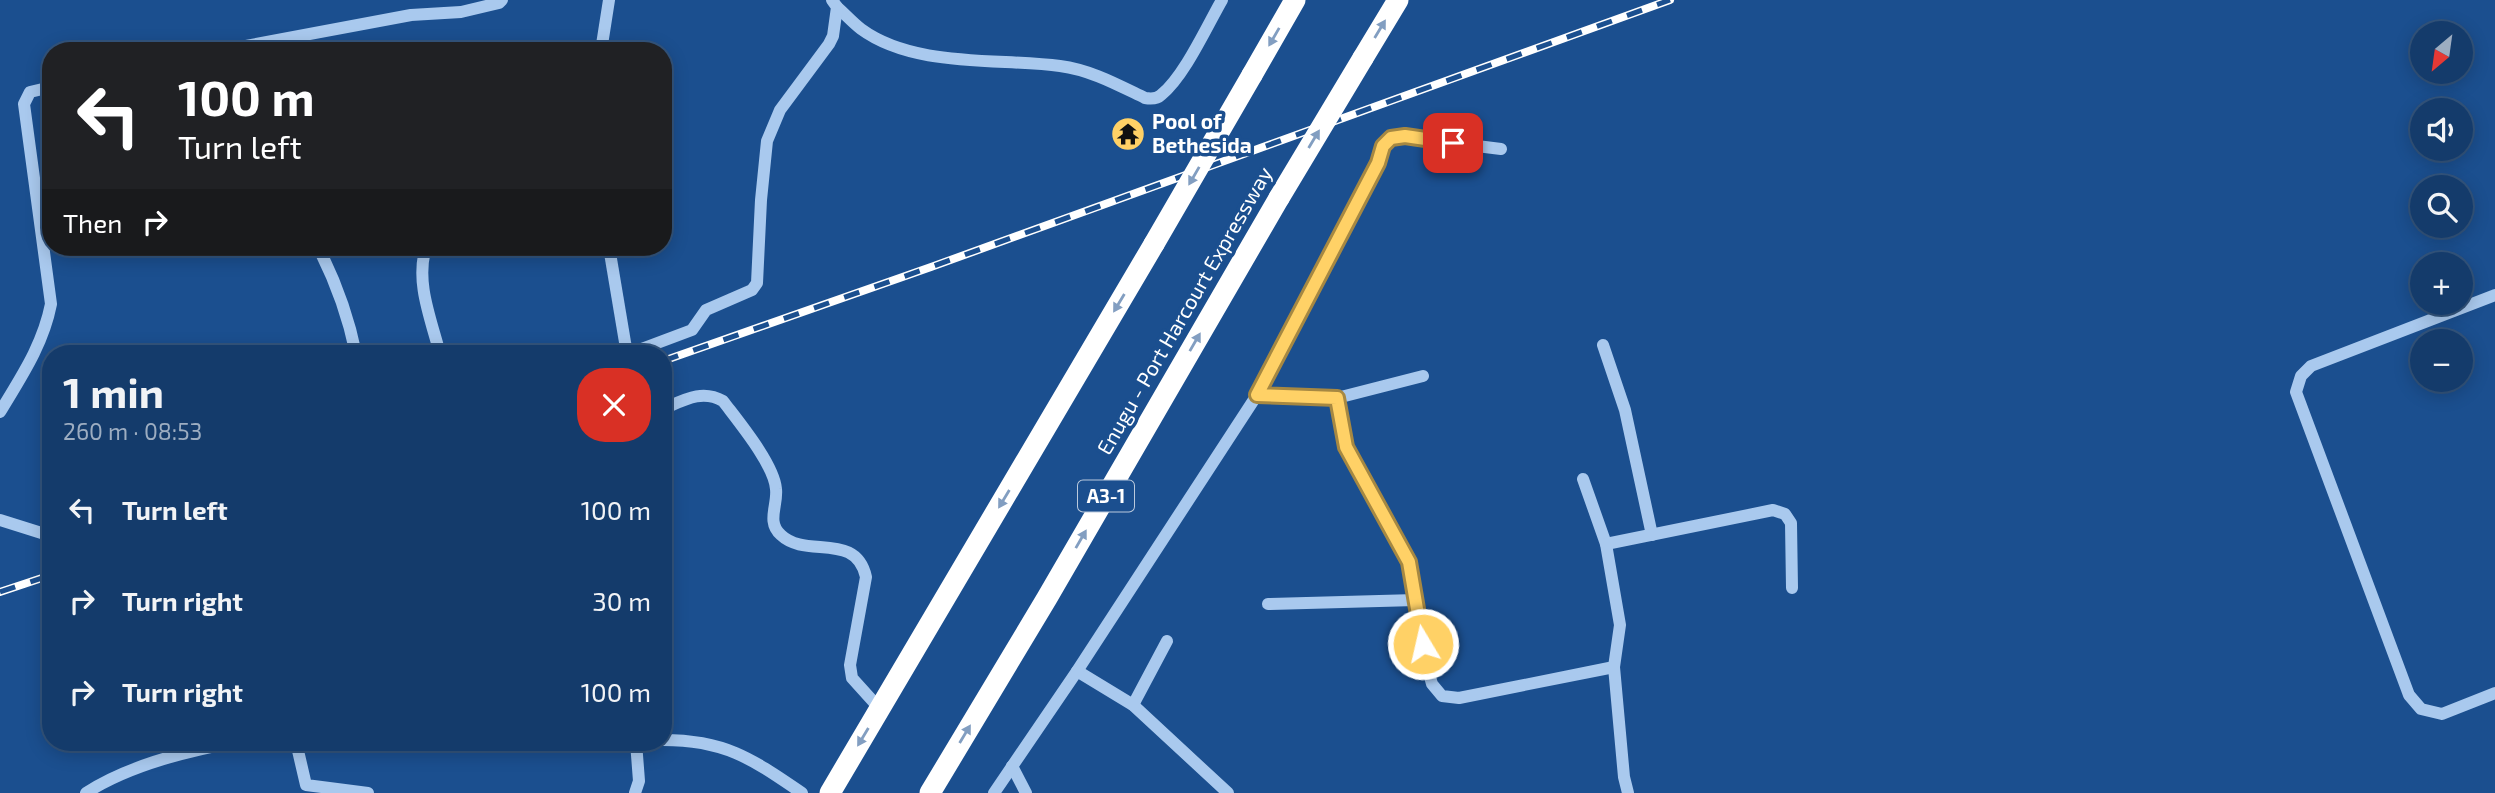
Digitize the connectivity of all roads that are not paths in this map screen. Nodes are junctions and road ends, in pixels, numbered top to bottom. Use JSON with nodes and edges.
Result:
{"nodes":[{"id":1,"x":502,"y":0,"type":"edge"},
{"id":2,"x":609,"y":0,"type":"edge"},
{"id":3,"x":1222,"y":0,"type":"edge"},
{"id":4,"x":1295,"y":0,"type":"edge"},
{"id":5,"x":1398,"y":0,"type":"edge"},
{"id":6,"x":834,"y":4,"type":"edge"},
{"id":7,"x":277,"y":42,"type":"edge"},
{"id":8,"x":602,"y":42,"type":"edge"},
{"id":9,"x":42,"y":89,"type":"edge"},
{"id":10,"x":1501,"y":149,"type":"dead end"},
{"id":11,"x":42,"y":237,"type":"edge"},
{"id":12,"x":45,"y":256,"type":"edge"},
{"id":13,"x":323,"y":256,"type":"edge"},
{"id":14,"x":424,"y":256,"type":"edge"},
{"id":15,"x":611,"y":256,"type":"edge"},
{"id":16,"x":2495,"y":295,"type":"edge"},
{"id":17,"x":354,"y":345,"type":"edge"},
{"id":18,"x":438,"y":345,"type":"edge"},
{"id":19,"x":625,"y":345,"type":"edge"},
{"id":20,"x":651,"y":345,"type":"edge"},
{"id":21,"x":1603,"y":345,"type":"dead end"},
{"id":22,"x":1423,"y":376,"type":"dead end"},
{"id":23,"x":1257,"y":395,"type":"junction"},
{"id":24,"x":1337,"y":398,"type":"junction"},
{"id":25,"x":672,"y":406,"type":"edge"},
{"id":26,"x":0,"y":412,"type":"edge"},
{"id":27,"x":1583,"y":479,"type":"dead end"},
{"id":28,"x":0,"y":520,"type":"edge"},
{"id":29,"x":42,"y":533,"type":"edge"},
{"id":30,"x":1652,"y":535,"type":"junction"},
{"id":31,"x":1606,"y":544,"type":"junction"},
{"id":32,"x":1792,"y":588,"type":"dead end"},
{"id":33,"x":1416,"y":600,"type":"junction"},
{"id":34,"x":1268,"y":604,"type":"dead end"},
{"id":35,"x":1167,"y":642,"type":"dead end"},
{"id":36,"x":1614,"y":667,"type":"junction"},
{"id":37,"x":1077,"y":671,"type":"junction"},
{"id":38,"x":2495,"y":693,"type":"edge"},
{"id":39,"x":1133,"y":705,"type":"junction"},
{"id":40,"x":880,"y":709,"type":"junction"},
{"id":41,"x":672,"y":741,"type":"edge"},
{"id":42,"x":194,"y":751,"type":"edge"},
{"id":43,"x":298,"y":751,"type":"edge"},
{"id":44,"x":637,"y":751,"type":"edge"},
{"id":45,"x":1012,"y":766,"type":"junction"},
{"id":46,"x":307,"y":789,"type":"edge"},
{"id":47,"x":86,"y":793,"type":"edge"},
{"id":48,"x":368,"y":793,"type":"edge"},
{"id":49,"x":635,"y":793,"type":"edge"},
{"id":50,"x":802,"y":793,"type":"edge"},
{"id":51,"x":830,"y":793,"type":"edge"},
{"id":52,"x":930,"y":793,"type":"edge"},
{"id":53,"x":994,"y":793,"type":"edge"},
{"id":54,"x":1026,"y":793,"type":"edge"},
{"id":55,"x":1228,"y":793,"type":"edge"},
{"id":56,"x":1628,"y":793,"type":"edge"}],
"edges":[{"from":1,"to":7,"type":"street"},
{"from":2,"to":8,"type":"street"},
{"from":3,"to":6,"type":"street"},
{"from":4,"to":40,"type":"highway","one_way":true,"bridge":true},
{"from":52,"to":5,"type":"highway","name":"Enugu - Port Harcourt Expressway","number":"A3-1","one_way":true,"bridge":true},
{"from":6,"to":20,"type":"street"},
{"from":9,"to":11,"type":"street"},
{"from":10,"to":23,"type":"street"},
{"from":12,"to":26,"type":"street"},
{"from":13,"to":17,"type":"street"},
{"from":14,"to":18,"type":"street"},
{"from":15,"to":19,"type":"street"},
{"from":16,"to":38,"type":"street"},
{"from":21,"to":30,"type":"street"},
{"from":22,"to":24,"type":"street"},
{"from":23,"to":24,"type":"street"},
{"from":23,"to":37,"type":"street"},
{"from":24,"to":33,"type":"street"},
{"from":25,"to":40,"type":"street"},
{"from":27,"to":31,"type":"street"},
{"from":28,"to":29,"type":"street"},
{"from":30,"to":31,"type":"street"},
{"from":30,"to":32,"type":"street"},
{"from":31,"to":36,"type":"street"},
{"from":33,"to":34,"type":"street"},
{"from":33,"to":36,"type":"street"},
{"from":35,"to":39,"type":"street"},
{"from":36,"to":56,"type":"street"},
{"from":37,"to":39,"type":"street"},
{"from":37,"to":45,"type":"street"},
{"from":39,"to":55,"type":"street"},
{"from":40,"to":51,"type":"highway","one_way":true},
{"from":41,"to":50,"type":"street"},
{"from":42,"to":47,"type":"street"},
{"from":43,"to":46,"type":"street"},
{"from":44,"to":49,"type":"street"},
{"from":45,"to":53,"type":"street"},
{"from":45,"to":54,"type":"street"},
{"from":46,"to":48,"type":"street"}]}
